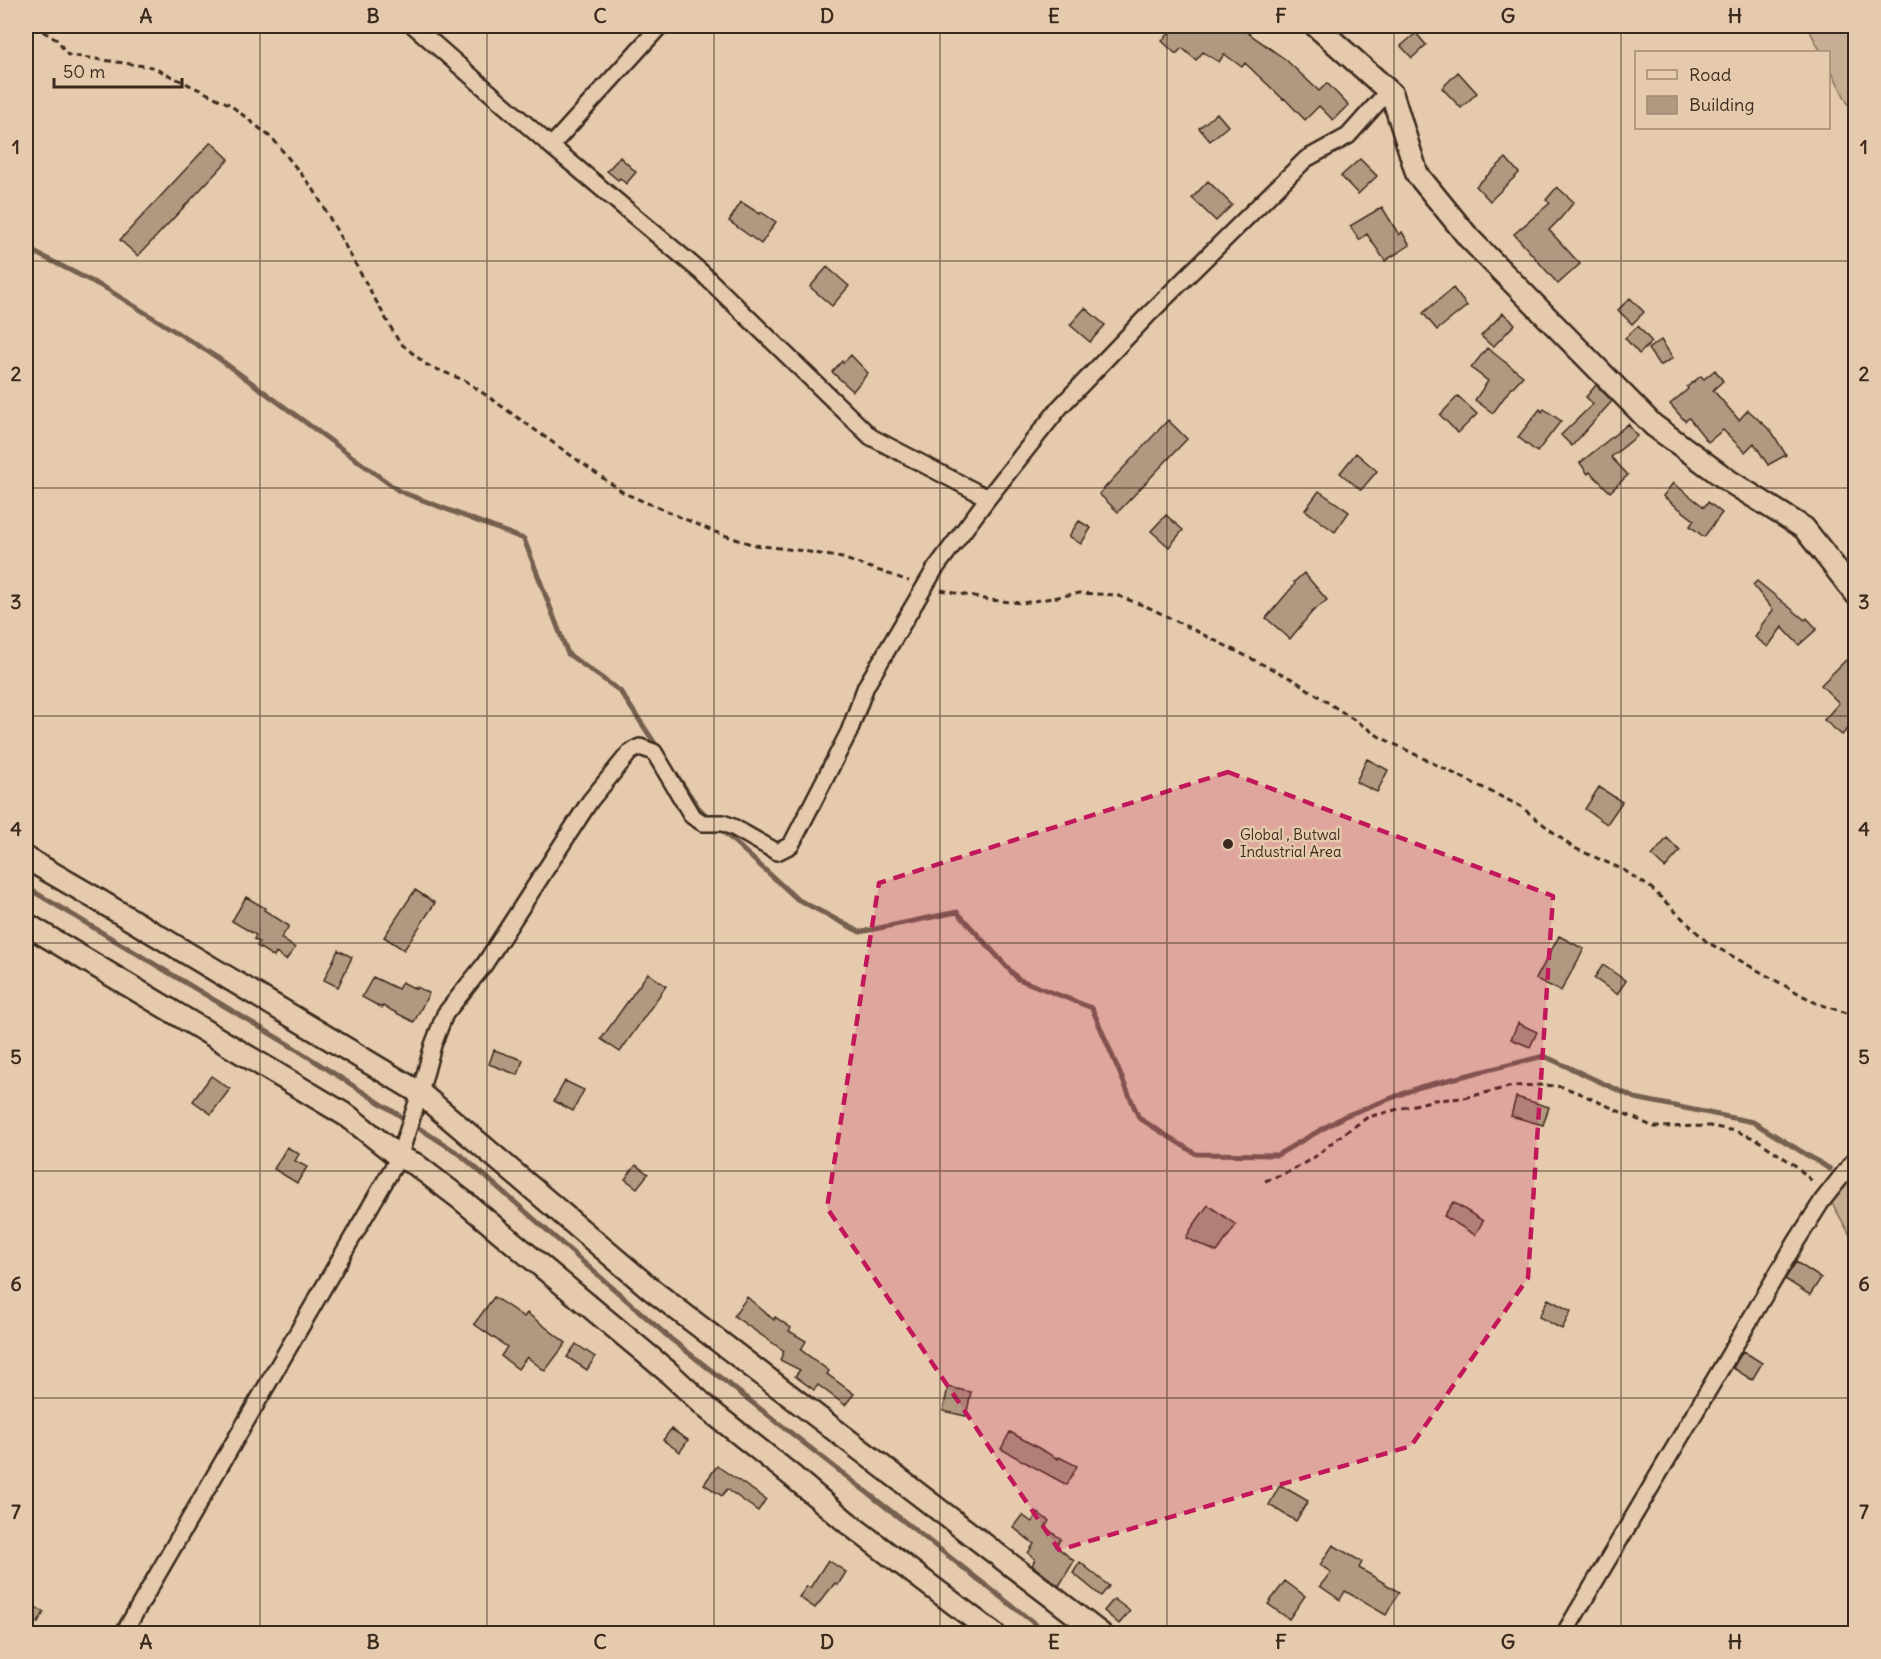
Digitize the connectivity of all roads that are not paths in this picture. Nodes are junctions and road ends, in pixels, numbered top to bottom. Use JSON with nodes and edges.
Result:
{"nodes":[{"id":1,"x":414,"y":26,"type":"edge"},
{"id":2,"x":660,"y":26,"type":"edge"},
{"id":3,"x":1317,"y":26,"type":"edge"},
{"id":4,"x":1392,"y":94,"type":"junction"},
{"id":5,"x":551,"y":146,"type":"junction"},
{"id":6,"x":988,"y":498,"type":"junction"},
{"id":7,"x":1856,"y":594,"type":"edge"},
{"id":8,"x":26,"y":858,"type":"edge"},
{"id":9,"x":26,"y":924,"type":"edge"},
{"id":10,"x":418,"y":1100,"type":"junction"},
{"id":11,"x":399,"y":1157,"type":"junction"},
{"id":12,"x":1856,"y":1158,"type":"edge"},
{"id":13,"x":123,"y":1634,"type":"edge"},
{"id":14,"x":994,"y":1634,"type":"edge"},
{"id":15,"x":1101,"y":1634,"type":"edge"},
{"id":16,"x":1564,"y":1634,"type":"edge"}],
"edges":[{"from":1,"to":5,"type":"street"},
{"from":2,"to":5,"type":"street"},
{"from":3,"to":4,"type":"main road"},
{"from":4,"to":6,"type":"street"},
{"from":4,"to":7,"type":"main road"},
{"from":5,"to":6,"type":"street"},
{"from":6,"to":10,"type":"street"},
{"from":8,"to":10,"type":"main road"},
{"from":9,"to":11,"type":"main road"},
{"from":10,"to":11,"type":"street"},
{"from":10,"to":15,"type":"main road"},
{"from":11,"to":13,"type":"street"},
{"from":11,"to":14,"type":"main road"},
{"from":12,"to":16,"type":"street"}]}
